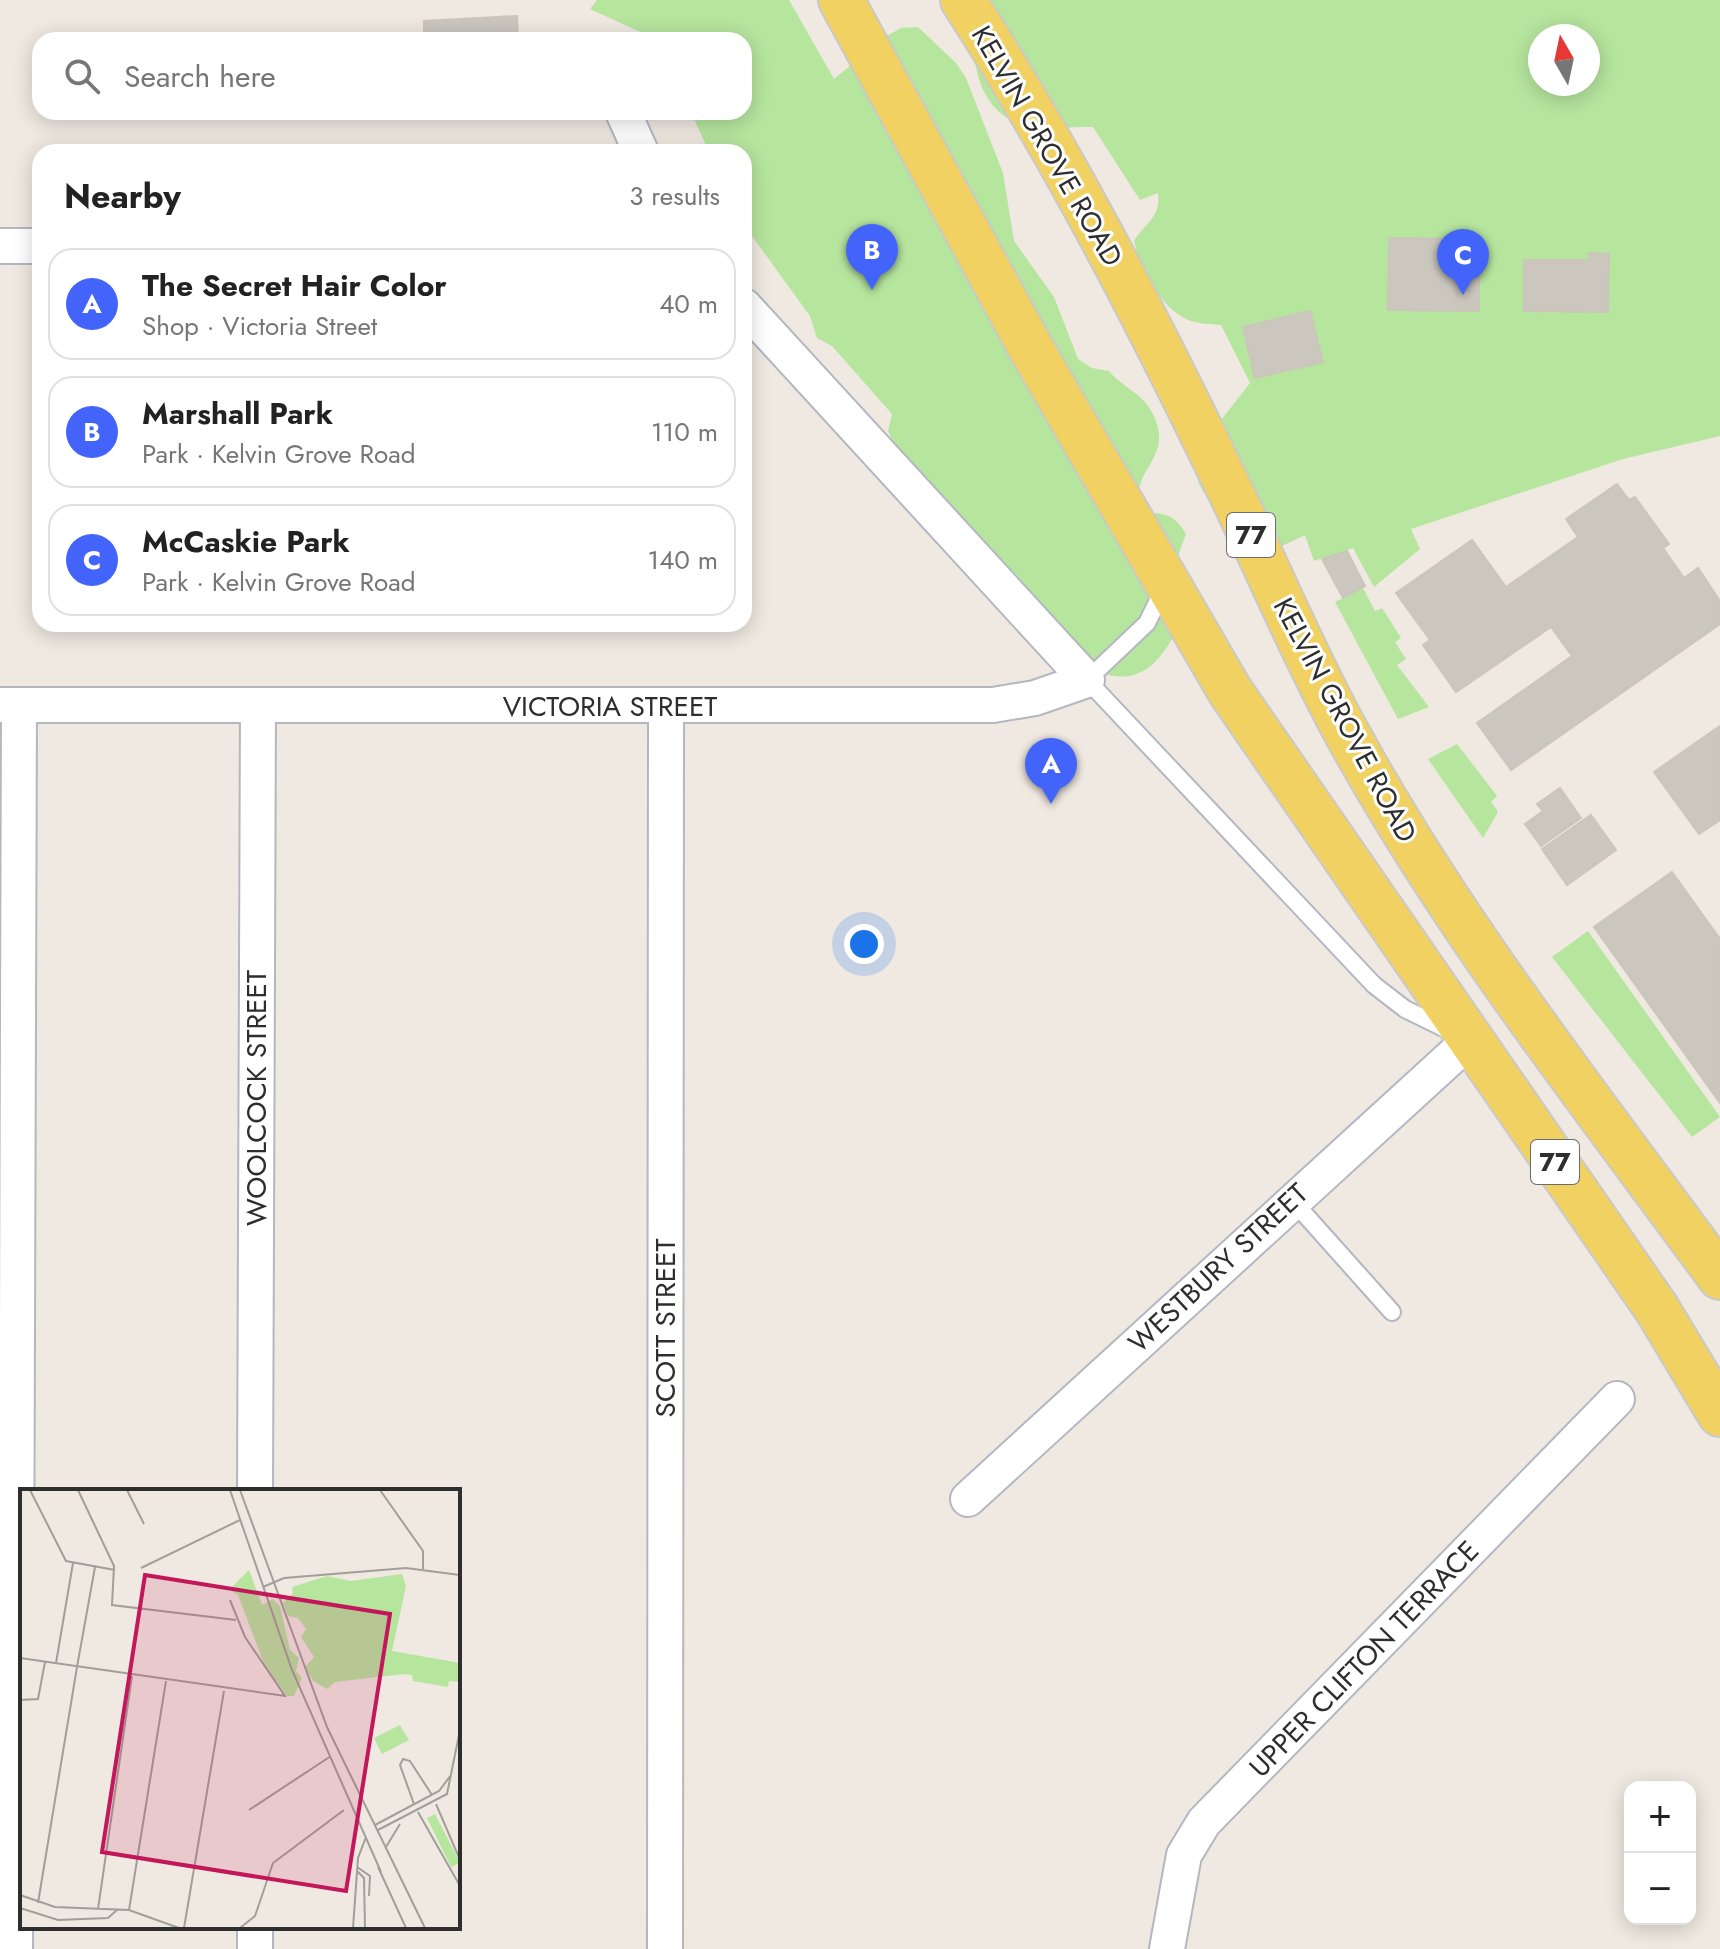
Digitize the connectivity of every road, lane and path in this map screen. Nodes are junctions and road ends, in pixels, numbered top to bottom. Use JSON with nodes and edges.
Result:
{"nodes":[{"id":1,"x":841,"y":0,"type":"edge"},
{"id":2,"x":963,"y":0,"type":"edge"},
{"id":3,"x":627,"y":120,"type":"edge"},
{"id":4,"x":637,"y":144,"type":"edge"},
{"id":5,"x":0,"y":246,"type":"edge"},
{"id":6,"x":32,"y":246,"type":"edge"},
{"id":7,"x":752,"y":315,"type":"edge"},
{"id":8,"x":1166,"y":581,"type":"junction"},
{"id":9,"x":1087,"y":680,"type":"junction"},
{"id":10,"x":10,"y":705,"type":"edge"},
{"id":11,"x":258,"y":706,"type":"junction"},
{"id":12,"x":666,"y":707,"type":"junction"},
{"id":13,"x":1470,"y":1040,"type":"junction"},
{"id":14,"x":1292,"y":1200,"type":"junction"},
{"id":15,"x":1720,"y":1277,"type":"edge"},
{"id":16,"x":1392,"y":1312,"type":"dead end"},
{"id":17,"x":1617,"y":1399,"type":"dead end"},
{"id":18,"x":1720,"y":1414,"type":"edge"},
{"id":19,"x":255,"y":1489,"type":"edge"},
{"id":20,"x":968,"y":1499,"type":"dead end"},
{"id":21,"x":15,"y":1949,"type":"edge"},
{"id":22,"x":665,"y":1949,"type":"edge"},
{"id":23,"x":1167,"y":1949,"type":"edge"}],
"edges":[{"from":1,"to":8,"type":"main road","number":"77"},
{"from":2,"to":15,"type":"main road","name":"KELVIN GROVE ROAD","number":"77"},
{"from":3,"to":4,"type":"street"},
{"from":5,"to":6,"type":"street"},
{"from":7,"to":9,"type":"street"},
{"from":8,"to":9,"type":"lane","name":"VICTORIA STREET"},
{"from":8,"to":13,"type":"main road","number":"77"},
{"from":9,"to":12,"type":"street","name":"VICTORIA STREET"},
{"from":9,"to":13,"type":"lane"},
{"from":10,"to":11,"type":"street","name":"VICTORIA STREET"},
{"from":10,"to":21,"type":"street"},
{"from":11,"to":12,"type":"street","name":"VICTORIA STREET"},
{"from":11,"to":19,"type":"street","name":"WOOLCOCK STREET"},
{"from":12,"to":22,"type":"street","name":"SCOTT STREET"},
{"from":13,"to":14,"type":"street","name":"WESTBURY STREET"},
{"from":13,"to":18,"type":"main road","number":"77"},
{"from":14,"to":16,"type":"lane"},
{"from":14,"to":20,"type":"street","name":"WESTBURY STREET"},
{"from":17,"to":23,"type":"street","name":"UPPER CLIFTON TERRACE"}]}
